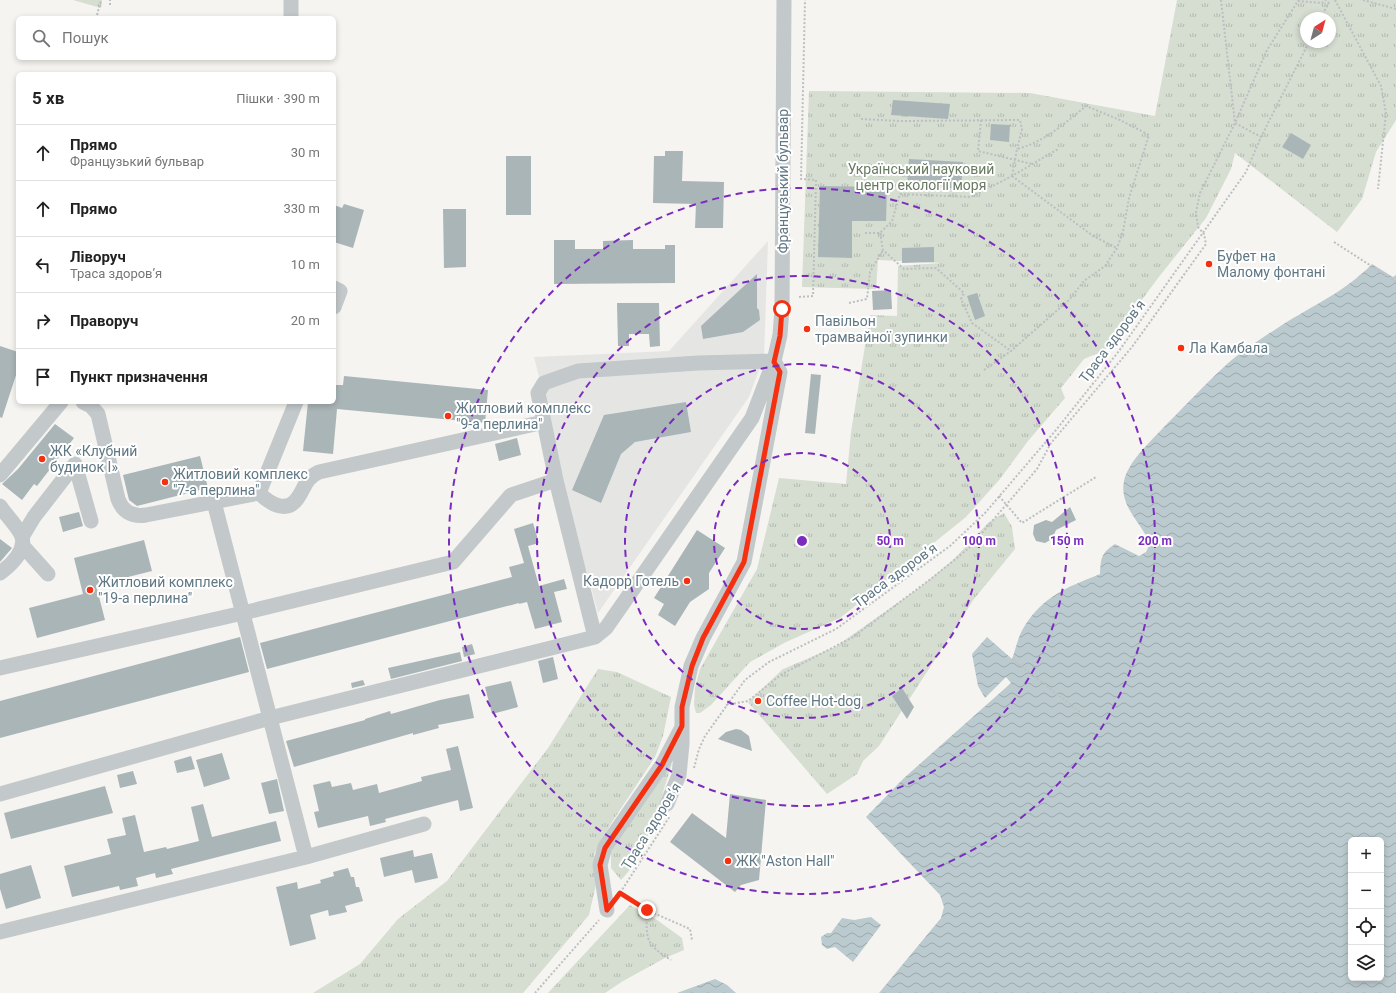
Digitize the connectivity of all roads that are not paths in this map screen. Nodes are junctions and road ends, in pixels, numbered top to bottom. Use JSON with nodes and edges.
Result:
{"nodes":[{"id":1,"x":291,"y":0,"type":"edge"},
{"id":2,"x":784,"y":0,"type":"edge"},
{"id":3,"x":290,"y":16,"type":"edge"},
{"id":4,"x":336,"y":289,"type":"edge"},
{"id":5,"x":336,"y":302,"type":"edge"},
{"id":6,"x":774,"y":362,"type":"junction"},
{"id":7,"x":59,"y":404,"type":"edge"},
{"id":8,"x":91,"y":404,"type":"edge"},
{"id":9,"x":295,"y":404,"type":"edge"},
{"id":10,"x":544,"y":422,"type":"junction"},
{"id":11,"x":0,"y":475,"type":"edge"},
{"id":12,"x":556,"y":480,"type":"junction"},
{"id":13,"x":259,"y":493,"type":"junction"},
{"id":14,"x":214,"y":502,"type":"junction"},
{"id":15,"x":0,"y":506,"type":"edge"},
{"id":16,"x":91,"y":521,"type":"dead end"},
{"id":17,"x":22,"y":541,"type":"junction"},
{"id":18,"x":0,"y":573,"type":"edge"},
{"id":19,"x":48,"y":574,"type":"dead end"},
{"id":20,"x":243,"y":613,"type":"junction"},
{"id":21,"x":595,"y":637,"type":"junction"},
{"id":22,"x":0,"y":668,"type":"edge"},
{"id":23,"x":270,"y":718,"type":"junction"},
{"id":24,"x":682,"y":726,"type":"junction"},
{"id":25,"x":0,"y":794,"type":"edge"},
{"id":26,"x":669,"y":809,"type":"road end"},
{"id":27,"x":424,"y":824,"type":"dead end"},
{"id":28,"x":306,"y":856,"type":"junction"},
{"id":29,"x":607,"y":910,"type":"road end"},
{"id":30,"x":0,"y":932,"type":"edge"}],
"edges":[{"from":1,"to":3,"type":"street"},
{"from":2,"to":6,"type":"street","name":"Французький бульвар"},
{"from":4,"to":5,"type":"street"},
{"from":6,"to":10,"type":"street"},
{"from":6,"to":21,"type":"street","name":"Французький бульвар"},
{"from":6,"to":24,"type":"street"},
{"from":7,"to":11,"type":"street"},
{"from":8,"to":14,"type":"street"},
{"from":9,"to":13,"type":"street"},
{"from":10,"to":12,"type":"street"},
{"from":10,"to":13,"type":"street"},
{"from":12,"to":20,"type":"street"},
{"from":12,"to":21,"type":"street"},
{"from":13,"to":14,"type":"street"},
{"from":14,"to":20,"type":"street"},
{"from":15,"to":17,"type":"street"},
{"from":16,"to":17,"type":"street"},
{"from":17,"to":18,"type":"street"},
{"from":17,"to":19,"type":"street"},
{"from":20,"to":22,"type":"street"},
{"from":20,"to":23,"type":"street"},
{"from":21,"to":23,"type":"street"},
{"from":23,"to":25,"type":"street"},
{"from":23,"to":28,"type":"street"},
{"from":24,"to":26,"type":"street"},
{"from":24,"to":29,"type":"street"},
{"from":27,"to":28,"type":"street"},
{"from":28,"to":30,"type":"street"}]}
